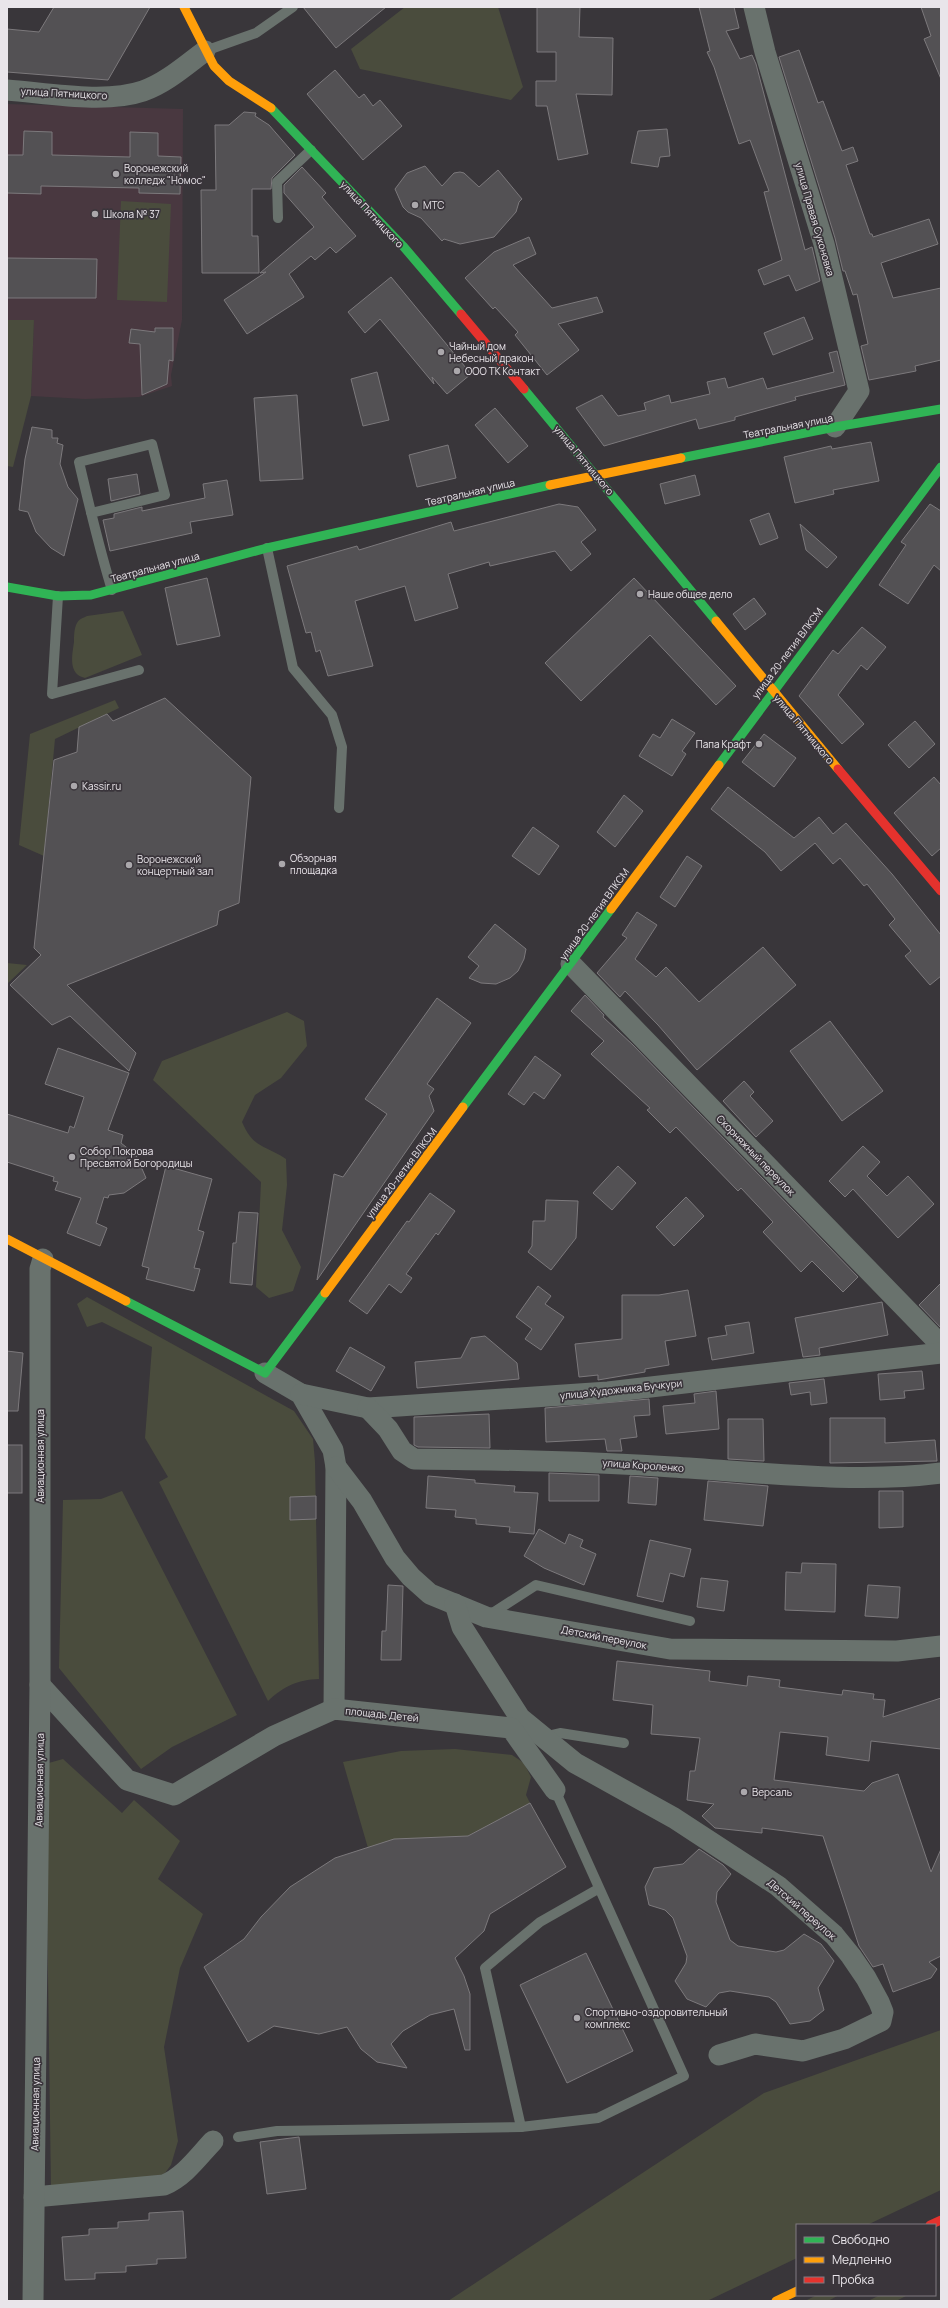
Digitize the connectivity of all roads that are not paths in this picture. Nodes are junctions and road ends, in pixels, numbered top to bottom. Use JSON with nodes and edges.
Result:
{"nodes":[{"id":1,"x":184,"y":7,"type":"edge"},
{"id":2,"x":293,"y":7,"type":"edge"},
{"id":3,"x":754,"y":7,"type":"edge"},
{"id":4,"x":205,"y":51,"type":"junction"},
{"id":5,"x":7,"y":90,"type":"edge"},
{"id":6,"x":311,"y":150,"type":"junction"},
{"id":7,"x":278,"y":218,"type":"dead end"},
{"id":8,"x":941,"y":409,"type":"edge"},
{"id":9,"x":835,"y":427,"type":"junction"},
{"id":10,"x":941,"y":466,"type":"edge"},
{"id":11,"x":597,"y":475,"type":"junction"},
{"id":12,"x":91,"y":513,"type":"junction"},
{"id":13,"x":267,"y":548,"type":"junction"},
{"id":14,"x":7,"y":587,"type":"edge"},
{"id":15,"x":112,"y":590,"type":"junction"},
{"id":16,"x":58,"y":596,"type":"junction"},
{"id":17,"x":139,"y":670,"type":"dead end"},
{"id":18,"x":773,"y":691,"type":"junction"},
{"id":19,"x":339,"y":808,"type":"dead end"},
{"id":20,"x":941,"y":891,"type":"edge"},
{"id":21,"x":571,"y":964,"type":"junction"},
{"id":22,"x":7,"y":1239,"type":"edge"},
{"id":23,"x":43,"y":1259,"type":"junction"},
{"id":24,"x":941,"y":1345,"type":"edge"},
{"id":25,"x":941,"y":1353,"type":"edge"},
{"id":26,"x":264,"y":1374,"type":"junction"},
{"id":27,"x":301,"y":1394,"type":"junction"},
{"id":28,"x":368,"y":1408,"type":"junction"},
{"id":29,"x":336,"y":1467,"type":"junction"},
{"id":30,"x":941,"y":1474,"type":"edge"},
{"id":31,"x":455,"y":1604,"type":"junction"},
{"id":32,"x":486,"y":1617,"type":"junction"},
{"id":33,"x":690,"y":1621,"type":"dead end"},
{"id":34,"x":941,"y":1646,"type":"edge"},
{"id":35,"x":40,"y":1685,"type":"junction"},
{"id":36,"x":334,"y":1709,"type":"junction"},
{"id":37,"x":543,"y":1737,"type":"junction"},
{"id":38,"x":624,"y":1743,"type":"dead end"},
{"id":39,"x":555,"y":1790,"type":"joint"},
{"id":40,"x":598,"y":1889,"type":"junction"},
{"id":41,"x":719,"y":2055,"type":"dead end"},
{"id":42,"x":521,"y":2127,"type":"junction"},
{"id":43,"x":238,"y":2137,"type":"dead end"},
{"id":44,"x":214,"y":2141,"type":"dead end"},
{"id":45,"x":34,"y":2197,"type":"junction"},
{"id":46,"x":796,"y":2291,"type":"edge"},
{"id":47,"x":33,"y":2301,"type":"edge"},
{"id":48,"x":776,"y":2301,"type":"edge"}],
"edges":[{"from":1,"to":4,"type":"street","name":"улица Пятницкого"},
{"from":2,"to":4,"type":"lane"},
{"from":3,"to":9,"type":"street","name":"улица Правая Суконовка"},
{"from":4,"to":5,"type":"street","name":"улица Пятницкого"},
{"from":4,"to":6,"type":"street","name":"улица Пятницкого"},
{"from":6,"to":7,"type":"lane"},
{"from":6,"to":11,"type":"street","name":"улица Пятницкого"},
{"from":8,"to":9,"type":"street","name":"Театральная улица"},
{"from":9,"to":11,"type":"street","name":"Театральная улица"},
{"from":10,"to":18,"type":"street","name":"улица 20-летия ВЛКСМ"},
{"from":11,"to":13,"type":"street","name":"Театральная улица"},
{"from":11,"to":18,"type":"street","name":"улица Пятницкого"},
{"from":12,"to":12,"type":"lane"},
{"from":12,"to":15,"type":"lane"},
{"from":13,"to":15,"type":"street","name":"Театральная улица"},
{"from":13,"to":19,"type":"lane"},
{"from":14,"to":16,"type":"street","name":"Театральная улица"},
{"from":15,"to":16,"type":"street","name":"Театральная улица"},
{"from":16,"to":17,"type":"lane"},
{"from":18,"to":20,"type":"street","name":"улица Пятницкого"},
{"from":18,"to":21,"type":"street","name":"улица 20-летия ВЛКСМ"},
{"from":21,"to":24,"type":"street","name":"Скорняжный переулок"},
{"from":21,"to":26,"type":"street","name":"улица 20-летия ВЛКСМ"},
{"from":22,"to":23,"type":"street"},
{"from":23,"to":26,"type":"street"},
{"from":23,"to":35,"type":"street","name":"Авиационная улица"},
{"from":25,"to":28,"type":"street","name":"улица Художника Бучкури"},
{"from":26,"to":27,"type":"street","name":"улица Художника Бучкури"},
{"from":27,"to":28,"type":"street","name":"улица Художника Бучкури"},
{"from":27,"to":29,"type":"street"},
{"from":28,"to":30,"type":"street","name":"улица Короленко"},
{"from":29,"to":31,"type":"street","name":"Детский переулок"},
{"from":29,"to":36,"type":"street"},
{"from":31,"to":32,"type":"street","name":"Детский переулок"},
{"from":31,"to":37,"type":"street"},
{"from":32,"to":33,"type":"lane"},
{"from":32,"to":34,"type":"street","name":"Детский переулок"},
{"from":35,"to":36,"type":"street","name":"площадь Детей"},
{"from":35,"to":45,"type":"street","name":"Авиационная улица"},
{"from":36,"to":39,"type":"street","name":"площадь Детей"},
{"from":37,"to":38,"type":"lane"},
{"from":37,"to":41,"type":"street","name":"Детский переулок"},
{"from":39,"to":40,"type":"lane"},
{"from":40,"to":42,"type":"lane"},
{"from":40,"to":42,"type":"lane"},
{"from":42,"to":43,"type":"lane"},
{"from":44,"to":45,"type":"street"},
{"from":45,"to":47,"type":"street","name":"Авиационная улица"},
{"from":46,"to":48,"type":"street"}]}
